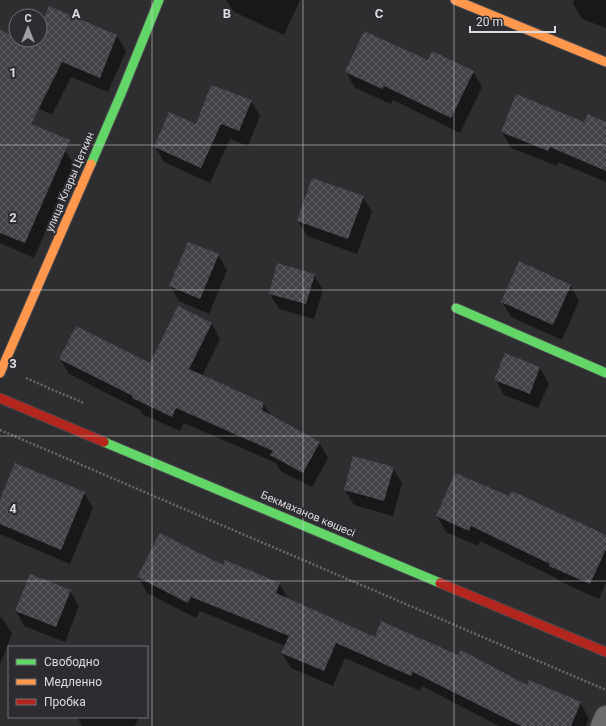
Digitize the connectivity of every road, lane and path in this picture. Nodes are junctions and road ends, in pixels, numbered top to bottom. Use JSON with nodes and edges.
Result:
{"nodes":[{"id":1,"x":159,"y":0,"type":"edge"},
{"id":2,"x":455,"y":0,"type":"edge"},
{"id":3,"x":606,"y":62,"type":"edge"},
{"id":4,"x":456,"y":308,"type":"dead end"},
{"id":5,"x":0,"y":373,"type":"edge"},
{"id":6,"x":606,"y":373,"type":"edge"},
{"id":7,"x":0,"y":398,"type":"edge"},
{"id":8,"x":0,"y":430,"type":"edge"},
{"id":9,"x":606,"y":652,"type":"edge"},
{"id":10,"x":606,"y":690,"type":"edge"},
{"id":11,"x":606,"y":717,"type":"edge"},
{"id":12,"x":602,"y":726,"type":"edge"}],
"edges":[{"from":1,"to":5,"type":"street","name":"улица Клары Цеткин"},
{"from":2,"to":3,"type":"street"},
{"from":4,"to":6,"type":"street"},
{"from":7,"to":9,"type":"street","name":"Бекмаханов көшесі"},
{"from":8,"to":10,"type":"path"},
{"from":11,"to":12,"type":"street"}]}
